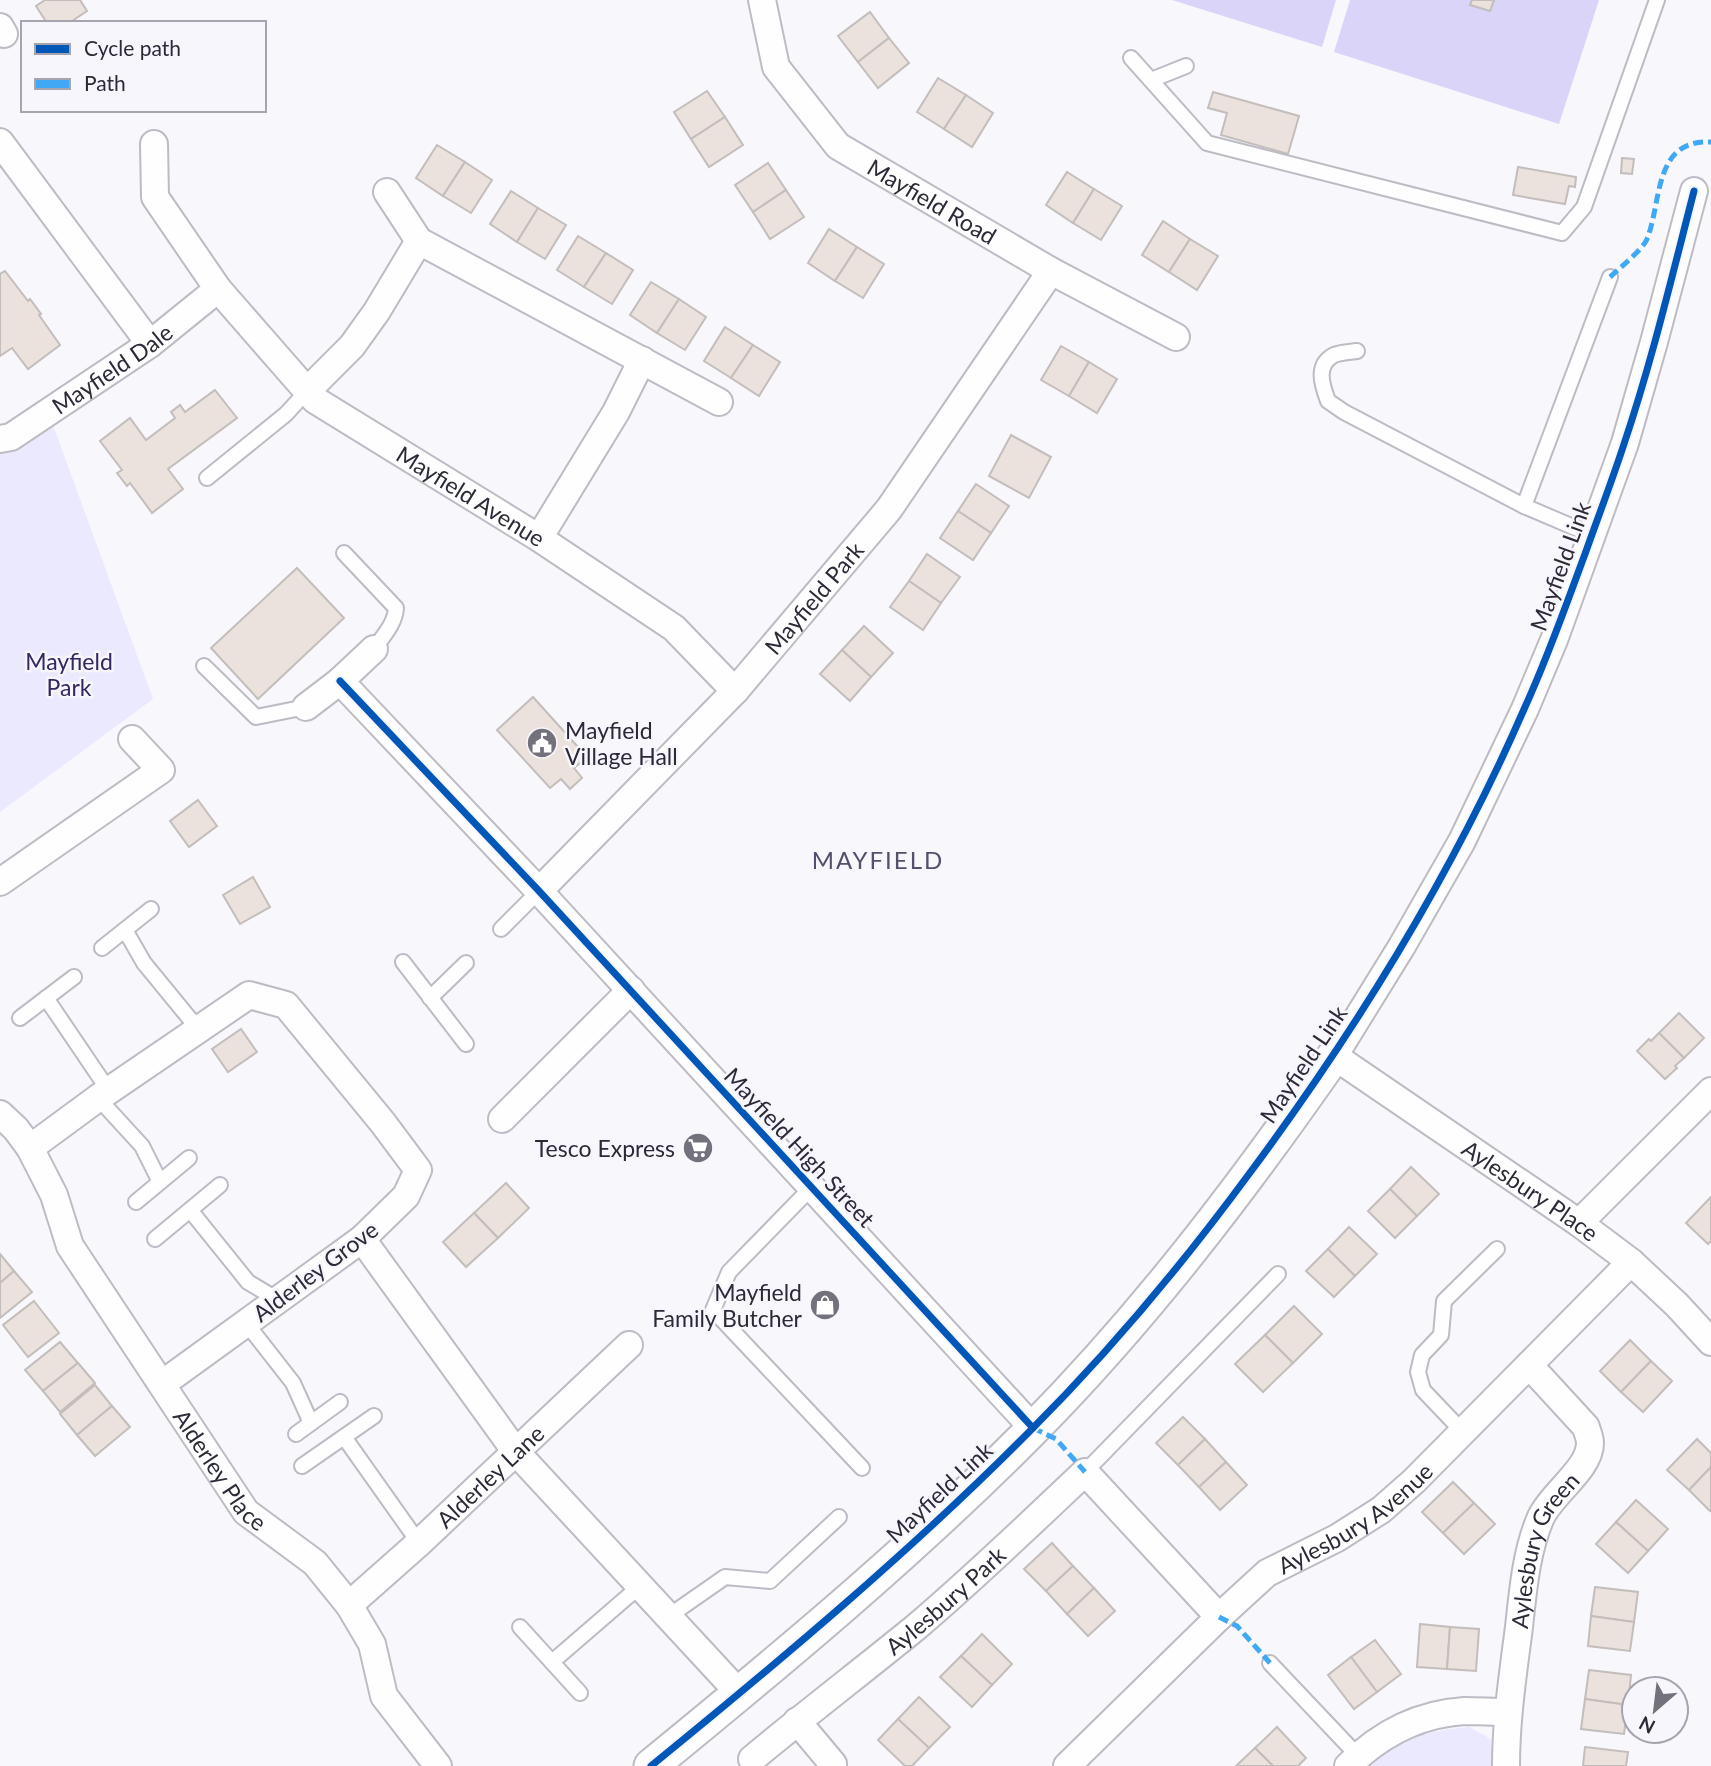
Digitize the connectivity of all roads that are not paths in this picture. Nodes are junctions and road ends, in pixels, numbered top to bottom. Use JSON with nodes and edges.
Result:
{"nodes":[{"id":1,"x":762,"y":0,"type":"edge"},
{"id":2,"x":1657,"y":0,"type":"edge"},
{"id":3,"x":1131,"y":58,"type":"dead end"},
{"id":4,"x":1186,"y":66,"type":"dead end"},
{"id":5,"x":1151,"y":80,"type":"junction"},
{"id":6,"x":0,"y":142,"type":"edge"},
{"id":7,"x":154,"y":144,"type":"dead end"},
{"id":8,"x":1694,"y":191,"type":"dead end"},
{"id":9,"x":387,"y":192,"type":"dead end"},
{"id":10,"x":419,"y":241,"type":"junction"},
{"id":11,"x":1051,"y":271,"type":"junction"},
{"id":12,"x":1610,"y":277,"type":"dead end"},
{"id":13,"x":218,"y":289,"type":"junction"},
{"id":14,"x":1176,"y":337,"type":"dead end"},
{"id":15,"x":150,"y":344,"type":"junction"},
{"id":16,"x":1357,"y":351,"type":"dead end"},
{"id":17,"x":642,"y":360,"type":"junction"},
{"id":18,"x":307,"y":391,"type":"junction"},
{"id":19,"x":719,"y":402,"type":"dead end"},
{"id":20,"x":0,"y":439,"type":"edge"},
{"id":21,"x":207,"y":478,"type":"dead end"},
{"id":22,"x":1524,"y":506,"type":"junction"},
{"id":23,"x":1592,"y":535,"type":"junction"},
{"id":24,"x":539,"y":538,"type":"junction"},
{"id":25,"x":344,"y":553,"type":"dead end"},
{"id":26,"x":374,"y":649,"type":"joint"},
{"id":27,"x":204,"y":666,"type":"dead end"},
{"id":28,"x":340,"y":681,"type":"junction"},
{"id":29,"x":735,"y":691,"type":"junction"},
{"id":30,"x":306,"y":707,"type":"joint"},
{"id":31,"x":132,"y":739,"type":"dead end"},
{"id":32,"x":0,"y":883,"type":"edge"},
{"id":33,"x":539,"y":891,"type":"junction"},
{"id":34,"x":151,"y":909,"type":"dead end"},
{"id":35,"x":501,"y":929,"type":"dead end"},
{"id":36,"x":125,"y":930,"type":"junction"},
{"id":37,"x":102,"y":948,"type":"dead end"},
{"id":38,"x":403,"y":962,"type":"dead end"},
{"id":39,"x":466,"y":963,"type":"dead end"},
{"id":40,"x":74,"y":977,"type":"dead end"},
{"id":41,"x":631,"y":990,"type":"junction"},
{"id":42,"x":430,"y":998,"type":"junction"},
{"id":43,"x":46,"y":999,"type":"junction"},
{"id":44,"x":20,"y":1018,"type":"dead end"},
{"id":45,"x":199,"y":1030,"type":"junction"},
{"id":46,"x":466,"y":1044,"type":"dead end"},
{"id":47,"x":1334,"y":1056,"type":"junction"},
{"id":48,"x":1711,"y":1091,"type":"edge"},
{"id":49,"x":104,"y":1095,"type":"junction"},
{"id":50,"x":0,"y":1114,"type":"edge"},
{"id":51,"x":502,"y":1119,"type":"dead end"},
{"id":52,"x":30,"y":1148,"type":"junction"},
{"id":53,"x":189,"y":1158,"type":"dead end"},
{"id":54,"x":160,"y":1182,"type":"junction"},
{"id":55,"x":220,"y":1185,"type":"dead end"},
{"id":56,"x":811,"y":1188,"type":"junction"},
{"id":57,"x":136,"y":1202,"type":"dead end"},
{"id":58,"x":190,"y":1210,"type":"junction"},
{"id":59,"x":1579,"y":1223,"type":"junction"},
{"id":60,"x":155,"y":1239,"type":"dead end"},
{"id":61,"x":362,"y":1239,"type":"junction"},
{"id":62,"x":1497,"y":1249,"type":"dead end"},
{"id":63,"x":1631,"y":1262,"type":"junction"},
{"id":64,"x":1278,"y":1274,"type":"dead end"},
{"id":65,"x":278,"y":1300,"type":"junction"},
{"id":66,"x":246,"y":1323,"type":"junction"},
{"id":67,"x":1711,"y":1342,"type":"edge"},
{"id":68,"x":629,"y":1345,"type":"dead end"},
{"id":69,"x":1529,"y":1365,"type":"junction"},
{"id":70,"x":162,"y":1384,"type":"junction"},
{"id":71,"x":340,"y":1402,"type":"dead end"},
{"id":72,"x":374,"y":1416,"type":"dead end"},
{"id":73,"x":311,"y":1423,"type":"junction"},
{"id":74,"x":1033,"y":1428,"type":"junction"},
{"id":75,"x":1463,"y":1432,"type":"junction"},
{"id":76,"x":296,"y":1434,"type":"dead end"},
{"id":77,"x":344,"y":1437,"type":"junction"},
{"id":78,"x":516,"y":1451,"type":"junction"},
{"id":79,"x":302,"y":1466,"type":"dead end"},
{"id":80,"x":862,"y":1468,"type":"dead end"},
{"id":81,"x":1085,"y":1472,"type":"junction"},
{"id":82,"x":839,"y":1517,"type":"dead end"},
{"id":83,"x":419,"y":1543,"type":"junction"},
{"id":84,"x":640,"y":1586,"type":"junction"},
{"id":85,"x":349,"y":1605,"type":"junction"},
{"id":86,"x":669,"y":1616,"type":"junction"},
{"id":87,"x":1219,"y":1617,"type":"junction"},
{"id":88,"x":520,"y":1626,"type":"dead end"},
{"id":89,"x":552,"y":1662,"type":"junction"},
{"id":90,"x":1270,"y":1663,"type":"dead end"},
{"id":91,"x":580,"y":1693,"type":"dead end"},
{"id":92,"x":740,"y":1693,"type":"junction"},
{"id":93,"x":1508,"y":1712,"type":"junction"},
{"id":94,"x":797,"y":1721,"type":"junction"},
{"id":95,"x":752,"y":1759,"type":"dead end"},
{"id":96,"x":1353,"y":1761,"type":"edge"},
{"id":97,"x":833,"y":1764,"type":"dead end"},
{"id":98,"x":438,"y":1766,"type":"edge"},
{"id":99,"x":651,"y":1766,"type":"edge"},
{"id":100,"x":1067,"y":1766,"type":"edge"},
{"id":101,"x":1506,"y":1766,"type":"edge"}],
"edges":[{"from":1,"to":11,"type":"street","name":"Mayfield Road"},
{"from":2,"to":5,"type":"lane"},
{"from":3,"to":5,"type":"lane"},
{"from":4,"to":5,"type":"lane"},
{"from":6,"to":15,"type":"street"},
{"from":7,"to":13,"type":"street","name":"Mayfield Avenue"},
{"from":8,"to":23,"type":"street","name":"Mayfield Link"},
{"from":9,"to":10,"type":"street"},
{"from":10,"to":17,"type":"street"},
{"from":10,"to":18,"type":"street"},
{"from":11,"to":14,"type":"street","name":"Mayfield Road"},
{"from":11,"to":29,"type":"street","name":"Mayfield Park"},
{"from":12,"to":22,"type":"lane"},
{"from":13,"to":15,"type":"street","name":"Mayfield Dale"},
{"from":13,"to":18,"type":"street","name":"Mayfield Avenue"},
{"from":15,"to":20,"type":"street","name":"Mayfield Dale"},
{"from":16,"to":22,"type":"lane"},
{"from":17,"to":19,"type":"street"},
{"from":17,"to":24,"type":"street"},
{"from":18,"to":21,"type":"lane"},
{"from":18,"to":24,"type":"street","name":"Mayfield Avenue"},
{"from":22,"to":23,"type":"lane"},
{"from":23,"to":47,"type":"street","name":"Mayfield Link"},
{"from":24,"to":29,"type":"street","name":"Mayfield Avenue"},
{"from":25,"to":26,"type":"lane"},
{"from":26,"to":28,"type":"street"},
{"from":27,"to":30,"type":"lane"},
{"from":28,"to":30,"type":"street"},
{"from":28,"to":33,"type":"street","name":"Mayfield High Street"},
{"from":29,"to":33,"type":"street","name":"Mayfield Park"},
{"from":31,"to":32,"type":"street"},
{"from":33,"to":35,"type":"lane"},
{"from":33,"to":41,"type":"street","name":"Mayfield High Street"},
{"from":34,"to":36,"type":"lane"},
{"from":36,"to":37,"type":"lane"},
{"from":36,"to":45,"type":"lane"},
{"from":38,"to":42,"type":"lane"},
{"from":39,"to":42,"type":"lane"},
{"from":40,"to":43,"type":"lane"},
{"from":41,"to":51,"type":"street"},
{"from":41,"to":56,"type":"street","name":"Mayfield High Street"},
{"from":42,"to":46,"type":"lane"},
{"from":43,"to":44,"type":"lane"},
{"from":43,"to":49,"type":"lane"},
{"from":45,"to":49,"type":"street"},
{"from":45,"to":61,"type":"street","name":"Alderley Grove"},
{"from":47,"to":59,"type":"street","name":"Aylesbury Place"},
{"from":47,"to":74,"type":"street","name":"Mayfield Link"},
{"from":48,"to":59,"type":"street"},
{"from":49,"to":52,"type":"street"},
{"from":49,"to":54,"type":"lane"},
{"from":50,"to":52,"type":"street","name":"Alderley Place"},
{"from":52,"to":70,"type":"street","name":"Alderley Place"},
{"from":53,"to":54,"type":"lane"},
{"from":54,"to":57,"type":"lane"},
{"from":55,"to":58,"type":"lane"},
{"from":56,"to":74,"type":"street","name":"Mayfield High Street"},
{"from":56,"to":80,"type":"lane"},
{"from":58,"to":60,"type":"lane"},
{"from":58,"to":65,"type":"lane"},
{"from":59,"to":63,"type":"street","name":"Aylesbury Place"},
{"from":61,"to":65,"type":"street","name":"Alderley Grove"},
{"from":61,"to":78,"type":"street"},
{"from":62,"to":75,"type":"lane"},
{"from":63,"to":67,"type":"street","name":"Aylesbury Place"},
{"from":63,"to":69,"type":"street","name":"Aylesbury Avenue"},
{"from":64,"to":81,"type":"lane","name":"Aylesbury Park"},
{"from":65,"to":66,"type":"street","name":"Alderley Grove"},
{"from":66,"to":70,"type":"street","name":"Alderley Grove"},
{"from":66,"to":73,"type":"lane"},
{"from":68,"to":78,"type":"street","name":"Alderley Lane"},
{"from":69,"to":75,"type":"street","name":"Aylesbury Avenue"},
{"from":69,"to":93,"type":"street","name":"Aylesbury Green"},
{"from":70,"to":85,"type":"street","name":"Alderley Place"},
{"from":71,"to":73,"type":"lane"},
{"from":72,"to":77,"type":"lane"},
{"from":73,"to":76,"type":"lane"},
{"from":74,"to":92,"type":"street","name":"Mayfield Link"},
{"from":75,"to":87,"type":"street","name":"Aylesbury Avenue"},
{"from":77,"to":79,"type":"lane"},
{"from":77,"to":83,"type":"lane"},
{"from":78,"to":83,"type":"street","name":"Alderley Lane"},
{"from":78,"to":84,"type":"street"},
{"from":81,"to":87,"type":"street"},
{"from":81,"to":94,"type":"street","name":"Aylesbury Park"},
{"from":82,"to":86,"type":"lane"},
{"from":83,"to":85,"type":"street","name":"Alderley Lane"},
{"from":84,"to":86,"type":"street"},
{"from":84,"to":89,"type":"lane"},
{"from":85,"to":98,"type":"street","name":"Alderley Place"},
{"from":86,"to":92,"type":"street"},
{"from":87,"to":100,"type":"street","name":"Aylesbury Avenue"},
{"from":88,"to":89,"type":"lane"},
{"from":89,"to":91,"type":"lane"},
{"from":90,"to":96,"type":"lane"},
{"from":92,"to":99,"type":"street","name":"Mayfield Link"},
{"from":93,"to":96,"type":"street"},
{"from":93,"to":101,"type":"street","name":"Aylesbury Green"},
{"from":94,"to":95,"type":"street","name":"Aylesbury Park"},
{"from":94,"to":97,"type":"street"}]}
